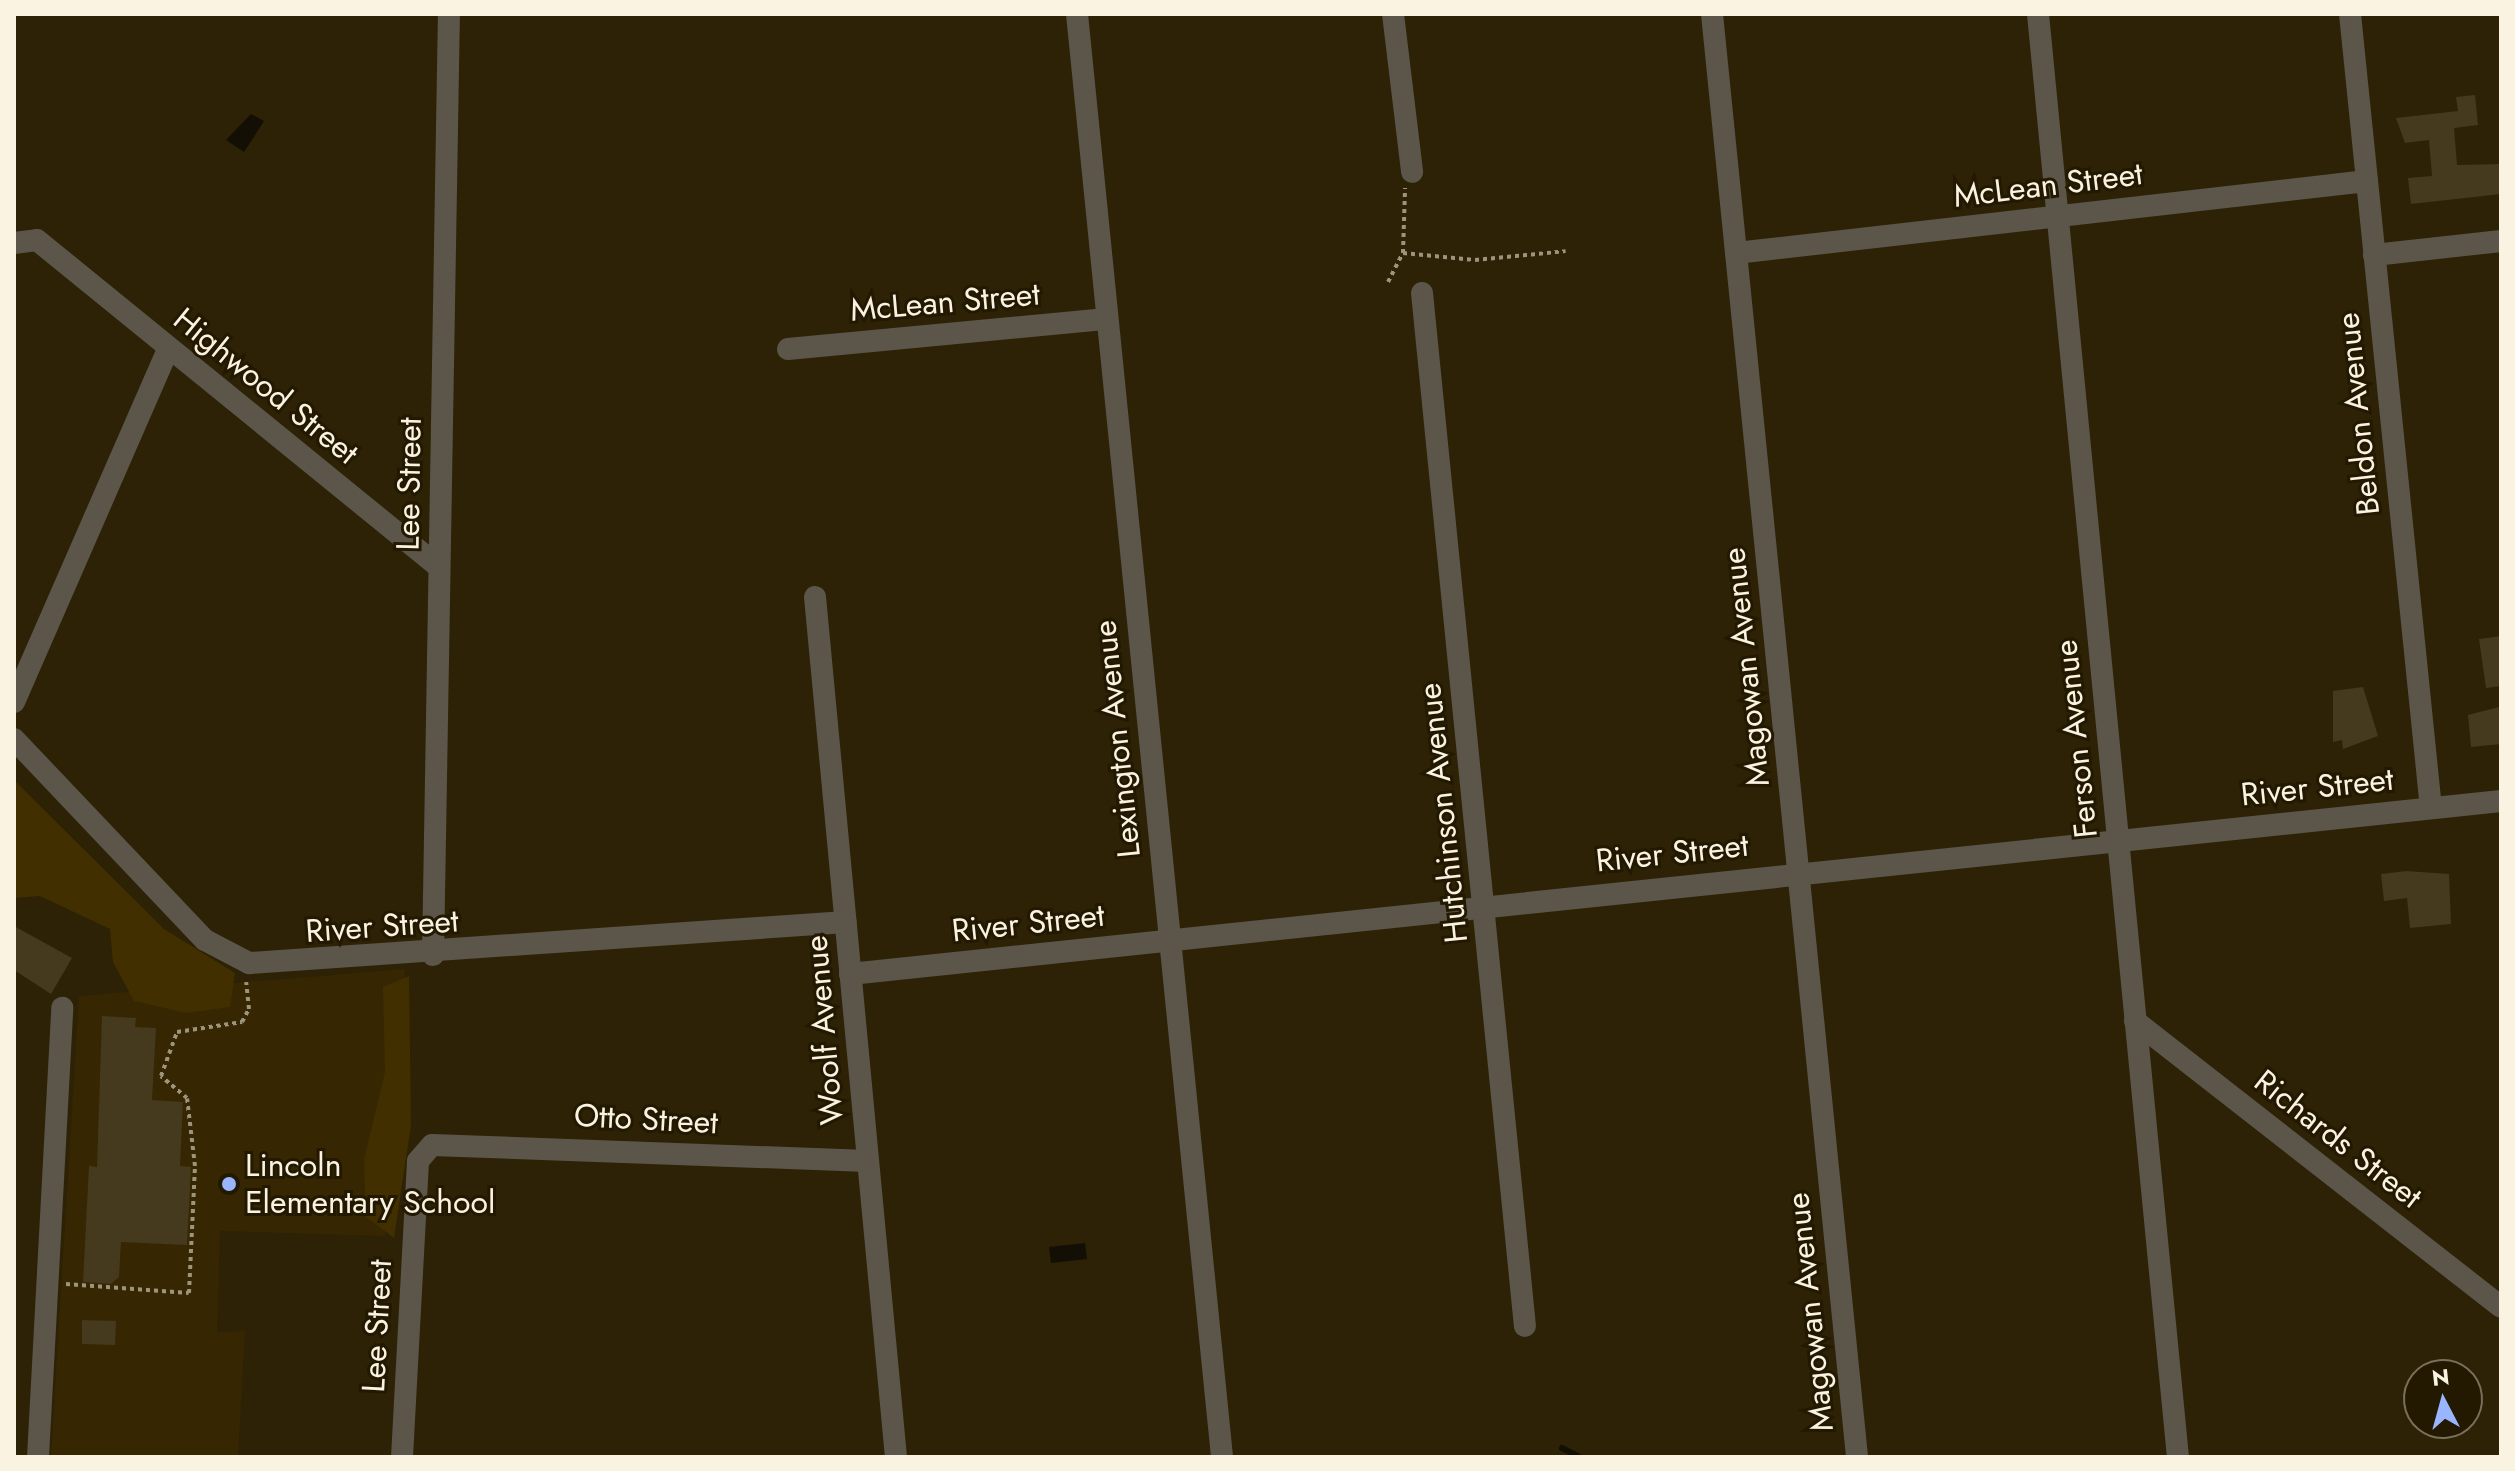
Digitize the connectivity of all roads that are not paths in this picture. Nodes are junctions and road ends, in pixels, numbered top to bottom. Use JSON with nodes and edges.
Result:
{"nodes":[{"id":1,"x":449,"y":14,"type":"edge"},
{"id":2,"x":1077,"y":14,"type":"edge"},
{"id":3,"x":1393,"y":14,"type":"edge"},
{"id":4,"x":1712,"y":14,"type":"edge"},
{"id":5,"x":2038,"y":14,"type":"edge"},
{"id":6,"x":2350,"y":14,"type":"edge"},
{"id":7,"x":2367,"y":181,"type":"junction"},
{"id":8,"x":1408,"y":182,"type":"road end"},
{"id":9,"x":2057,"y":216,"type":"junction"},
{"id":10,"x":2501,"y":241,"type":"edge"},
{"id":11,"x":14,"y":243,"type":"edge"},
{"id":12,"x":1736,"y":253,"type":"junction"},
{"id":13,"x":2374,"y":255,"type":"junction"},
{"id":14,"x":1422,"y":293,"type":"dead end"},
{"id":15,"x":1107,"y":319,"type":"junction"},
{"id":16,"x":168,"y":349,"type":"junction"},
{"id":17,"x":788,"y":349,"type":"dead end"},
{"id":18,"x":439,"y":567,"type":"junction"},
{"id":19,"x":815,"y":597,"type":"dead end"},
{"id":20,"x":14,"y":702,"type":"edge"},
{"id":21,"x":14,"y":739,"type":"edge"},
{"id":22,"x":2501,"y":801,"type":"edge"},
{"id":23,"x":2431,"y":808,"type":"junction"},
{"id":24,"x":2118,"y":840,"type":"junction"},
{"id":25,"x":1798,"y":872,"type":"junction"},
{"id":26,"x":1484,"y":906,"type":"junction"},
{"id":27,"x":846,"y":922,"type":"junction"},
{"id":28,"x":1170,"y":940,"type":"junction"},
{"id":29,"x":433,"y":955,"type":"junction"},
{"id":30,"x":850,"y":974,"type":"junction"},
{"id":31,"x":62,"y":1008,"type":"dead end"},
{"id":32,"x":2135,"y":1021,"type":"junction"},
{"id":33,"x":423,"y":1152,"type":"joint"},
{"id":34,"x":868,"y":1161,"type":"junction"},
{"id":35,"x":2501,"y":1307,"type":"edge"},
{"id":36,"x":1525,"y":1326,"type":"dead end"},
{"id":37,"x":38,"y":1457,"type":"edge"},
{"id":38,"x":402,"y":1457,"type":"edge"},
{"id":39,"x":896,"y":1457,"type":"edge"},
{"id":40,"x":1222,"y":1457,"type":"edge"},
{"id":41,"x":1857,"y":1457,"type":"edge"},
{"id":42,"x":2178,"y":1457,"type":"edge"}],
"edges":[{"from":1,"to":18,"type":"street","name":"Lee Street"},
{"from":2,"to":15,"type":"street","name":"Lexington Avenue"},
{"from":3,"to":8,"type":"street"},
{"from":4,"to":12,"type":"street","name":"Magowan Avenue"},
{"from":5,"to":9,"type":"street","name":"Ferson Avenue"},
{"from":6,"to":7,"type":"street","name":"Beldon Avenue"},
{"from":7,"to":9,"type":"street","name":"McLean Street"},
{"from":7,"to":13,"type":"street","name":"Beldon Avenue"},
{"from":9,"to":12,"type":"street","name":"McLean Street"},
{"from":9,"to":24,"type":"street","name":"Ferson Avenue"},
{"from":10,"to":13,"type":"street"},
{"from":11,"to":16,"type":"street","name":"Highwood Street"},
{"from":12,"to":25,"type":"street","name":"Magowan Avenue"},
{"from":13,"to":23,"type":"street","name":"Beldon Avenue"},
{"from":14,"to":26,"type":"street","name":"Hutchinson Avenue"},
{"from":15,"to":17,"type":"street","name":"McLean Street"},
{"from":15,"to":28,"type":"street","name":"Lexington Avenue"},
{"from":16,"to":18,"type":"street","name":"Highwood Street"},
{"from":16,"to":20,"type":"street"},
{"from":18,"to":29,"type":"street","name":"Lee Street"},
{"from":19,"to":27,"type":"street","name":"Woolf Avenue"},
{"from":21,"to":29,"type":"street","name":"River Street"},
{"from":22,"to":23,"type":"street","name":"River Street"},
{"from":23,"to":24,"type":"street","name":"River Street"},
{"from":24,"to":25,"type":"street","name":"River Street"},
{"from":24,"to":32,"type":"street","name":"Ferson Avenue"},
{"from":25,"to":26,"type":"street","name":"River Street"},
{"from":25,"to":41,"type":"street","name":"Magowan Avenue"},
{"from":26,"to":28,"type":"street","name":"River Street"},
{"from":26,"to":36,"type":"street","name":"Hutchinson Avenue"},
{"from":27,"to":29,"type":"street","name":"River Street"},
{"from":27,"to":30,"type":"street","name":"Woolf Avenue"},
{"from":28,"to":30,"type":"street","name":"River Street"},
{"from":28,"to":40,"type":"street","name":"Lexington Avenue"},
{"from":30,"to":34,"type":"street","name":"Woolf Avenue"},
{"from":31,"to":37,"type":"street"},
{"from":32,"to":35,"type":"street","name":"Richards Street"},
{"from":32,"to":42,"type":"street","name":"Ferson Avenue"},
{"from":33,"to":34,"type":"street","name":"Otto Street"},
{"from":33,"to":38,"type":"street","name":"Lee Street"},
{"from":34,"to":39,"type":"street","name":"Woolf Avenue"}]}
